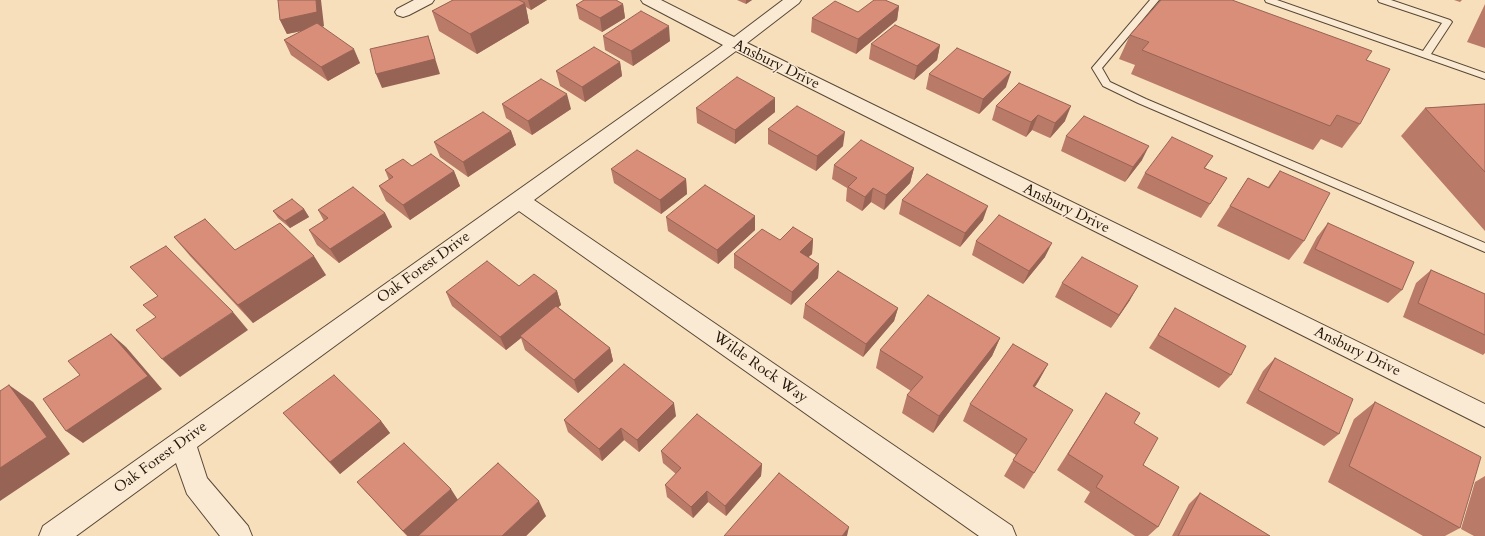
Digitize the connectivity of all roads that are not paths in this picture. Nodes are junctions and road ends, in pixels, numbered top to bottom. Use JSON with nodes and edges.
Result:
{"nodes":[{"id":1,"x":426,"y":0,"type":"edge"},
{"id":2,"x":649,"y":0,"type":"edge"},
{"id":3,"x":793,"y":0,"type":"edge"},
{"id":4,"x":1155,"y":0,"type":"edge"},
{"id":5,"x":1269,"y":0,"type":"edge"},
{"id":6,"x":1382,"y":0,"type":"edge"},
{"id":7,"x":403,"y":12,"type":"dead end"},
{"id":8,"x":735,"y":44,"type":"junction"},
{"id":9,"x":1425,"y":55,"type":"junction"},
{"id":10,"x":1485,"y":76,"type":"edge"},
{"id":11,"x":519,"y":200,"type":"junction"},
{"id":12,"x":1485,"y":248,"type":"edge"},
{"id":13,"x":1485,"y":416,"type":"edge"},
{"id":14,"x":184,"y":442,"type":"junction"},
{"id":15,"x":53,"y":536,"type":"edge"},
{"id":16,"x":238,"y":536,"type":"edge"},
{"id":17,"x":1002,"y":536,"type":"edge"}],
"edges":[{"from":1,"to":7,"type":"street"},
{"from":2,"to":8,"type":"street","name":"Ansbury Drive"},
{"from":3,"to":8,"type":"street","name":"Oak Forest Drive"},
{"from":4,"to":12,"type":"lane"},
{"from":5,"to":9,"type":"lane"},
{"from":6,"to":9,"type":"lane"},
{"from":8,"to":11,"type":"street","name":"Oak Forest Drive"},
{"from":8,"to":13,"type":"street","name":"Ansbury Drive"},
{"from":9,"to":10,"type":"lane"},
{"from":11,"to":14,"type":"street","name":"Oak Forest Drive"},
{"from":11,"to":17,"type":"street","name":"Wilde Rock Way"},
{"from":14,"to":15,"type":"street","name":"Oak Forest Drive"},
{"from":14,"to":16,"type":"street"}]}
